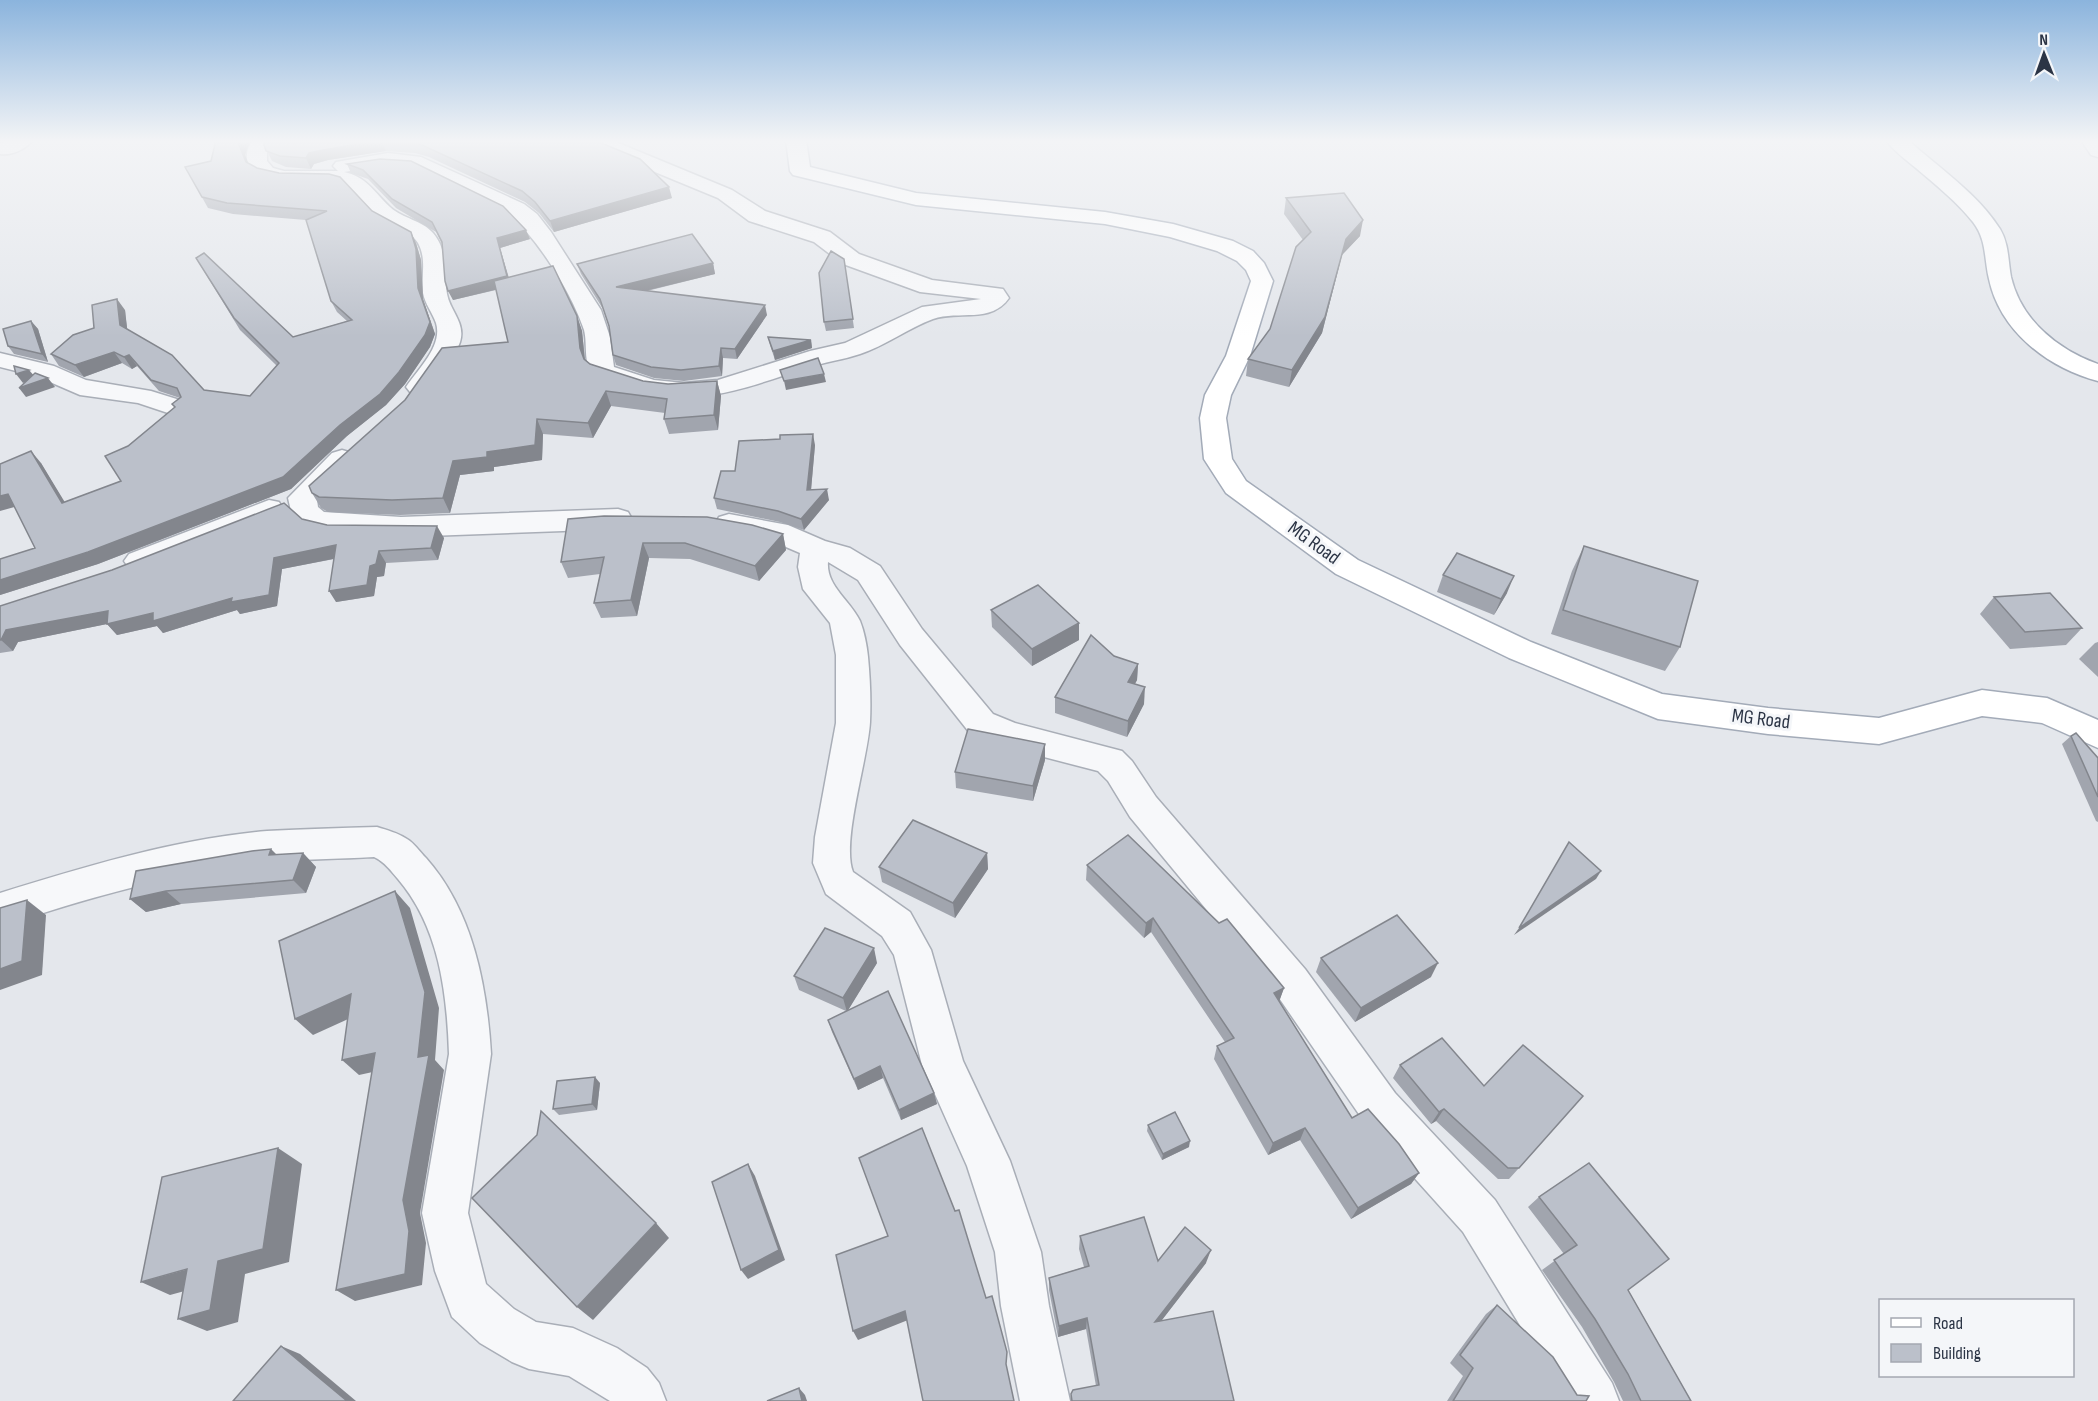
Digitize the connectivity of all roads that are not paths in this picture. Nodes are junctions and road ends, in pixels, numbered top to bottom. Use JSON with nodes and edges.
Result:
{"nodes":[{"id":1,"x":377,"y":205,"type":"edge"},
{"id":2,"x":508,"y":205,"type":"edge"},
{"id":3,"x":742,"y":205,"type":"edge"},
{"id":4,"x":979,"y":205,"type":"edge"},
{"id":5,"x":1967,"y":205,"type":"edge"},
{"id":6,"x":0,"y":360,"type":"edge"},
{"id":7,"x":2098,"y":373,"type":"edge"},
{"id":8,"x":403,"y":406,"type":"edge"},
{"id":9,"x":174,"y":407,"type":"edge"},
{"id":10,"x":366,"y":438,"type":"edge"},
{"id":11,"x":302,"y":498,"type":"junction"},
{"id":12,"x":651,"y":518,"type":"edge"},
{"id":13,"x":697,"y":521,"type":"edge"},
{"id":14,"x":815,"y":548,"type":"junction"},
{"id":15,"x":110,"y":573,"type":"edge"},
{"id":16,"x":2098,"y":735,"type":"edge"},
{"id":17,"x":0,"y":910,"type":"edge"},
{"id":18,"x":641,"y":1401,"type":"edge"},
{"id":19,"x":1045,"y":1401,"type":"edge"},
{"id":20,"x":1594,"y":1401,"type":"edge"}],
"edges":[{"from":1,"to":8,"type":"street"},
{"from":2,"to":3,"type":"street"},
{"from":4,"to":16,"type":"main road","name":"MG Road"},
{"from":5,"to":7,"type":"main road"},
{"from":6,"to":9,"type":"street"},
{"from":10,"to":11,"type":"street"},
{"from":11,"to":12,"type":"street"},
{"from":11,"to":15,"type":"street"},
{"from":13,"to":14,"type":"street"},
{"from":14,"to":19,"type":"street"},
{"from":14,"to":20,"type":"street"},
{"from":17,"to":18,"type":"street"}]}
